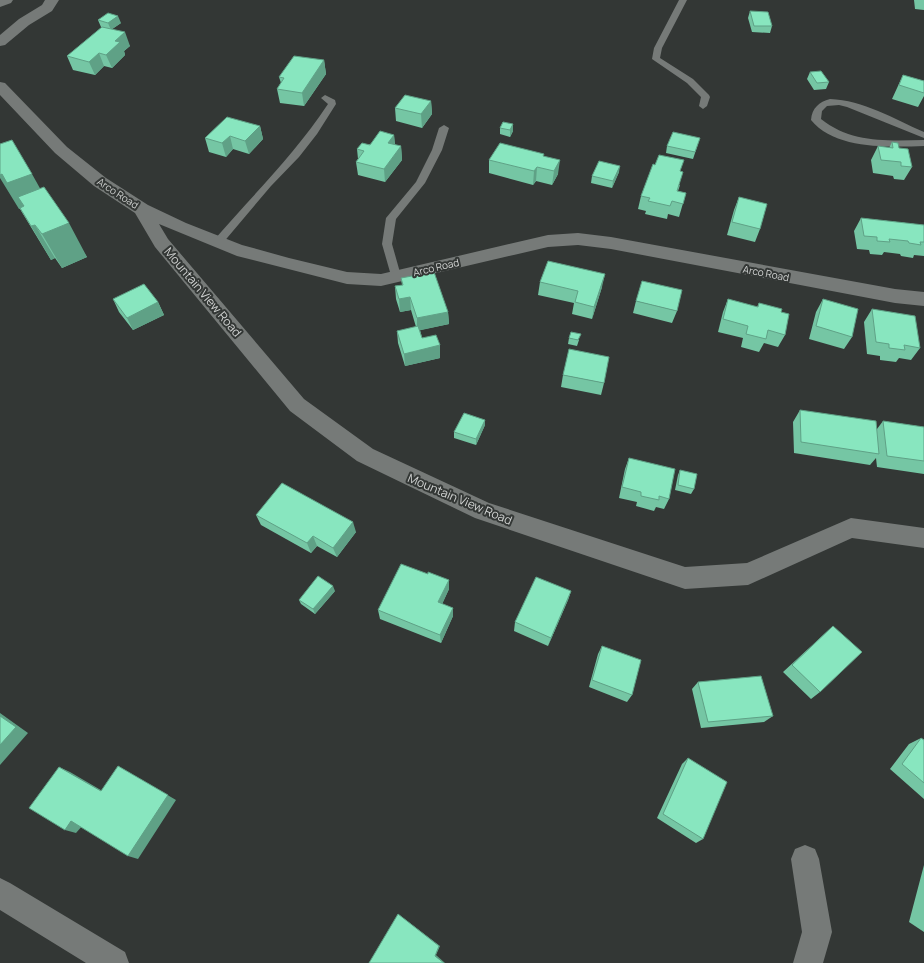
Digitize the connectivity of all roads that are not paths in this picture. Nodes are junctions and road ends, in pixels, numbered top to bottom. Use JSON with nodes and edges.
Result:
{"nodes":[{"id":1,"x":6,"y":0,"type":"edge"},
{"id":2,"x":52,"y":0,"type":"edge"},
{"id":3,"x":683,"y":0,"type":"edge"},
{"id":4,"x":0,"y":3,"type":"edge"},
{"id":5,"x":0,"y":42,"type":"edge"},
{"id":6,"x":0,"y":86,"type":"edge"},
{"id":7,"x":325,"y":98,"type":"dead end"},
{"id":8,"x":703,"y":106,"type":"dead end"},
{"id":9,"x":444,"y":128,"type":"dead end"},
{"id":10,"x":924,"y":135,"type":"edge"},
{"id":11,"x":924,"y":143,"type":"edge"},
{"id":12,"x":142,"y":209,"type":"junction"},
{"id":13,"x":218,"y":242,"type":"junction"},
{"id":14,"x":396,"y":276,"type":"junction"},
{"id":15,"x":924,"y":299,"type":"edge"},
{"id":16,"x":924,"y":538,"type":"edge"},
{"id":17,"x":805,"y":859,"type":"dead end"},
{"id":18,"x":0,"y":893,"type":"edge"},
{"id":19,"x":114,"y":963,"type":"edge"},
{"id":20,"x":808,"y":963,"type":"edge"}],
"edges":[{"from":1,"to":4,"type":"street"},
{"from":2,"to":5,"type":"street"},
{"from":3,"to":8,"type":"lane"},
{"from":6,"to":12,"type":"street","name":"Arco Road"},
{"from":7,"to":13,"type":"lane"},
{"from":9,"to":14,"type":"lane"},
{"from":10,"to":11,"type":"lane"},
{"from":12,"to":13,"type":"street","name":"Arco Road"},
{"from":12,"to":16,"type":"street","name":"Mountain View Road"},
{"from":13,"to":14,"type":"street","name":"Arco Road"},
{"from":14,"to":15,"type":"street","name":"Arco Road"},
{"from":17,"to":20,"type":"street"},
{"from":18,"to":19,"type":"street"}]}
